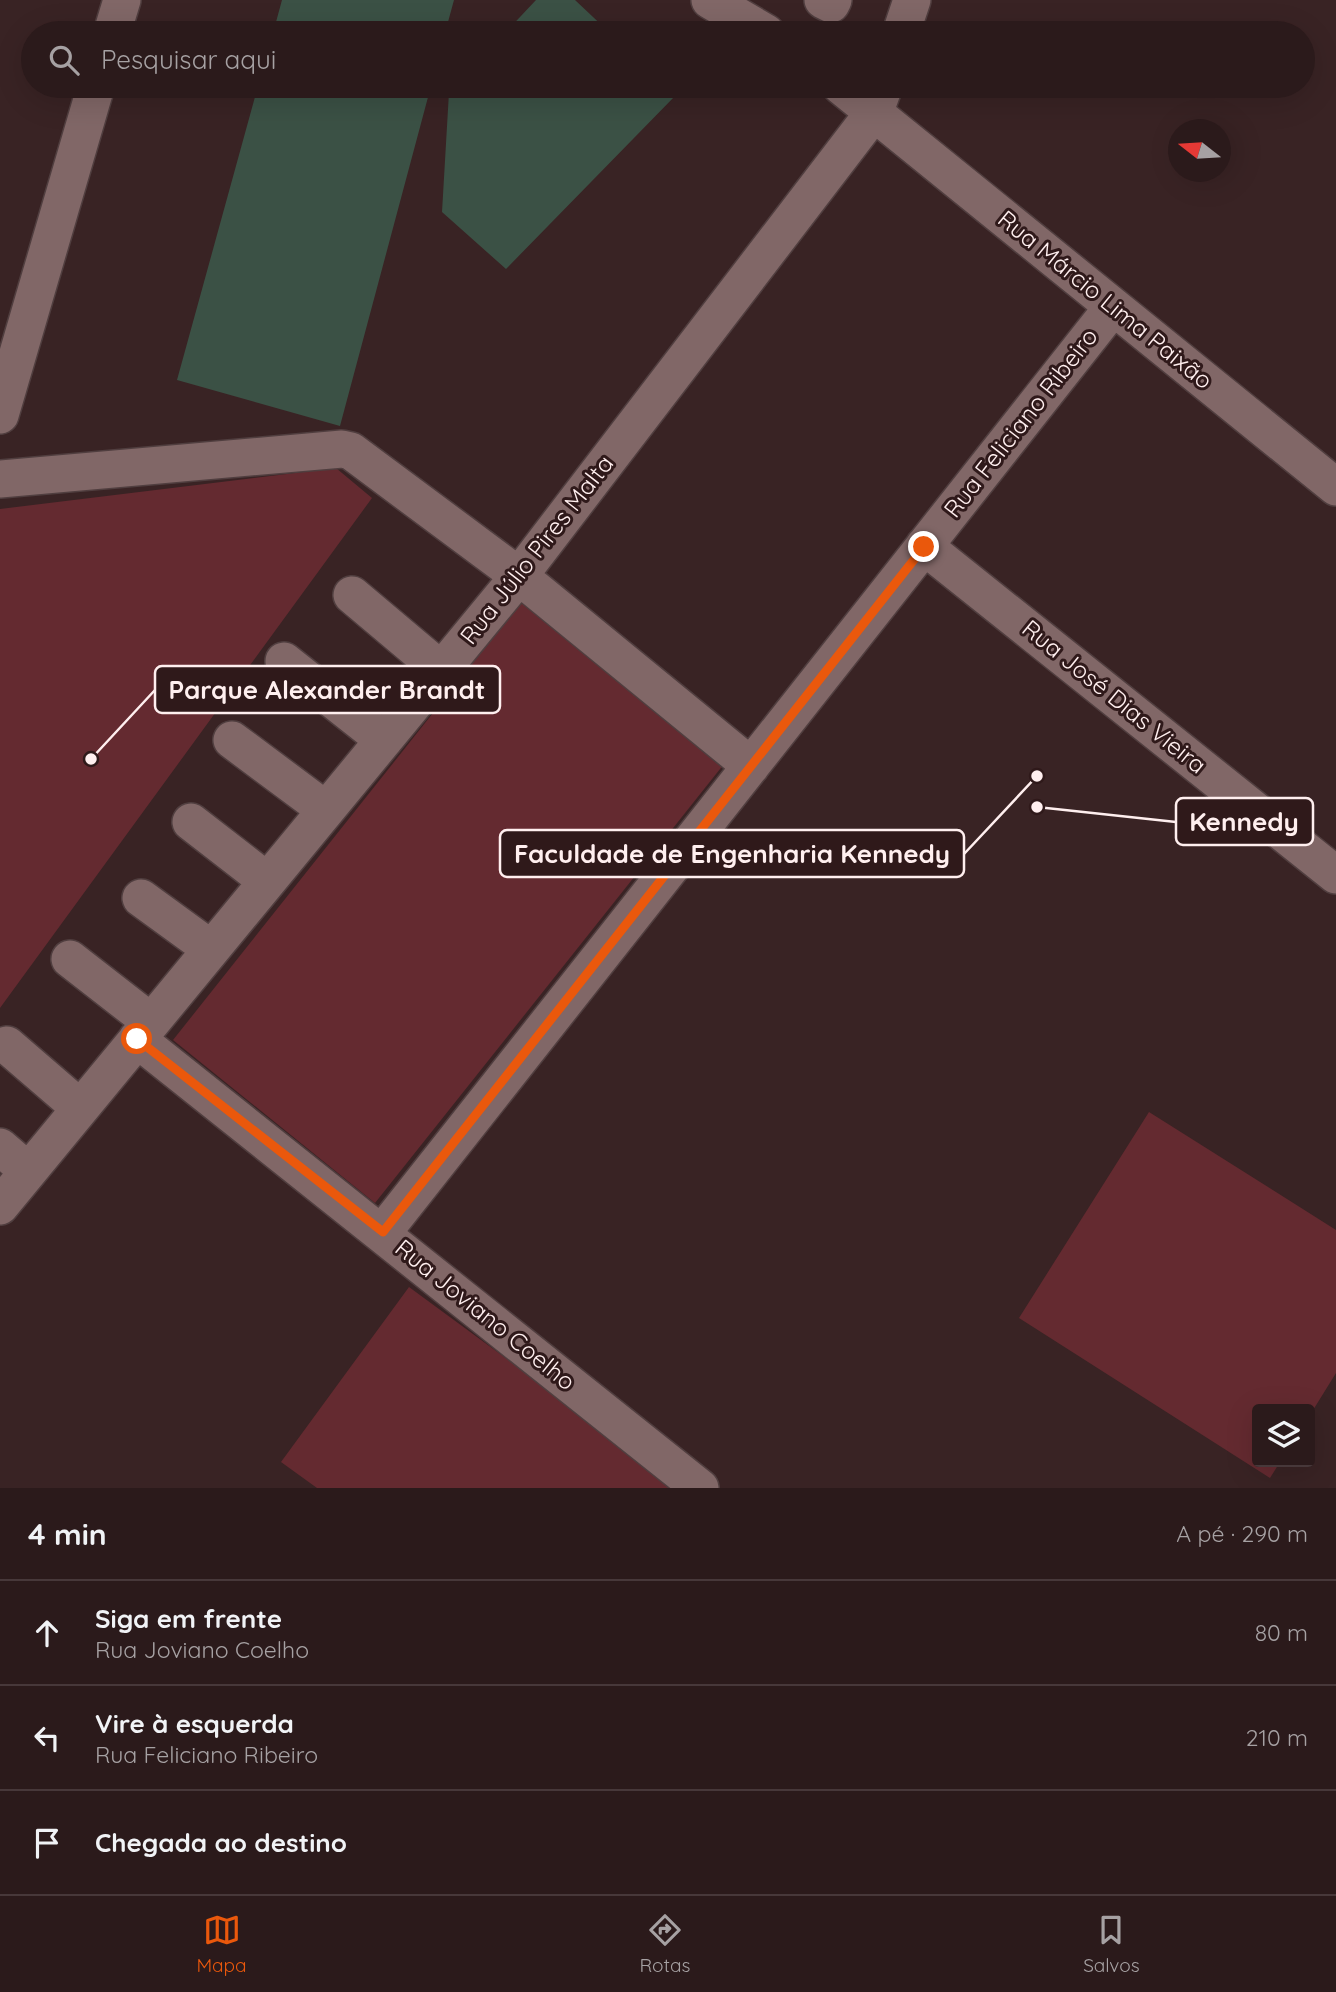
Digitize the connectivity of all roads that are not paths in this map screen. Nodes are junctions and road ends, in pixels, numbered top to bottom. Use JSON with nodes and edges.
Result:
{"nodes":[{"id":1,"x":122,"y":0,"type":"edge"},
{"id":2,"x":710,"y":0,"type":"edge"},
{"id":3,"x":823,"y":0,"type":"edge"},
{"id":4,"x":833,"y":0,"type":"edge"},
{"id":5,"x":912,"y":0,"type":"edge"},
{"id":6,"x":116,"y":21,"type":"edge"},
{"id":7,"x":746,"y":21,"type":"edge"},
{"id":8,"x":905,"y":21,"type":"edge"},
{"id":9,"x":92,"y":98,"type":"edge"},
{"id":10,"x":880,"y":99,"type":"edge"},
{"id":11,"x":1113,"y":307,"type":"junction"},
{"id":12,"x":0,"y":415,"type":"edge"},
{"id":13,"x":0,"y":480,"type":"edge"},
{"id":14,"x":1336,"y":487,"type":"edge"},
{"id":15,"x":924,"y":547,"type":"junction"},
{"id":16,"x":519,"y":576,"type":"junction"},
{"id":17,"x":352,"y":595,"type":"dead end"},
{"id":18,"x":284,"y":662,"type":"dead end"},
{"id":19,"x":441,"y":670,"type":"junction"},
{"id":20,"x":232,"y":740,"type":"dead end"},
{"id":21,"x":384,"y":740,"type":"junction"},
{"id":22,"x":751,"y":765,"type":"junction"},
{"id":23,"x":326,"y":810,"type":"junction"},
{"id":24,"x":191,"y":822,"type":"dead end"},
{"id":25,"x":1336,"y":874,"type":"edge"},
{"id":26,"x":267,"y":881,"type":"junction"},
{"id":27,"x":141,"y":898,"type":"dead end"},
{"id":28,"x":211,"y":949,"type":"junction"},
{"id":29,"x":70,"y":959,"type":"dead end"},
{"id":30,"x":144,"y":1030,"type":"junction"},
{"id":31,"x":7,"y":1045,"type":"dead end"},
{"id":32,"x":80,"y":1108,"type":"junction"},
{"id":33,"x":0,"y":1147,"type":"edge"},
{"id":34,"x":28,"y":1171,"type":"junction"},
{"id":35,"x":0,"y":1206,"type":"edge"},
{"id":36,"x":383,"y":1232,"type":"junction"},
{"id":37,"x":700,"y":1488,"type":"edge"}],
"edges":[{"from":1,"to":6,"type":"street"},
{"from":2,"to":7,"type":"street"},
{"from":3,"to":4,"type":"street"},
{"from":5,"to":8,"type":"street"},
{"from":9,"to":12,"type":"street"},
{"from":10,"to":11,"type":"street","name":"Rua Márcio Lima Paixão"},
{"from":10,"to":16,"type":"street","name":"Rua Júlio Pires Malta"},
{"from":11,"to":14,"type":"street","name":"Rua Márcio Lima Paixão"},
{"from":11,"to":15,"type":"street","name":"Rua Feliciano Ribeiro"},
{"from":13,"to":16,"type":"street"},
{"from":15,"to":22,"type":"street","name":"Rua Feliciano Ribeiro"},
{"from":15,"to":25,"type":"street","name":"Rua José Dias Vieira"},
{"from":16,"to":19,"type":"street","name":"Rua Júlio Pires Malta"},
{"from":16,"to":22,"type":"street"},
{"from":17,"to":19,"type":"street"},
{"from":18,"to":21,"type":"street"},
{"from":19,"to":21,"type":"street","name":"Rua Júlio Pires Malta"},
{"from":20,"to":23,"type":"street"},
{"from":21,"to":23,"type":"street","name":"Rua Júlio Pires Malta"},
{"from":22,"to":36,"type":"street","name":"Rua Feliciano Ribeiro"},
{"from":23,"to":26,"type":"street","name":"Rua Júlio Pires Malta"},
{"from":24,"to":26,"type":"street"},
{"from":26,"to":28,"type":"street","name":"Rua Júlio Pires Malta"},
{"from":27,"to":28,"type":"street"},
{"from":28,"to":30,"type":"street","name":"Rua Júlio Pires Malta"},
{"from":29,"to":30,"type":"street","name":"Rua Joviano Coelho"},
{"from":30,"to":32,"type":"street","name":"Rua Júlio Pires Malta"},
{"from":30,"to":36,"type":"street","name":"Rua Joviano Coelho"},
{"from":31,"to":32,"type":"street"},
{"from":32,"to":34,"type":"street","name":"Rua Júlio Pires Malta"},
{"from":33,"to":34,"type":"street"},
{"from":34,"to":35,"type":"street","name":"Rua Júlio Pires Malta"},
{"from":36,"to":37,"type":"street","name":"Rua Joviano Coelho"}]}
